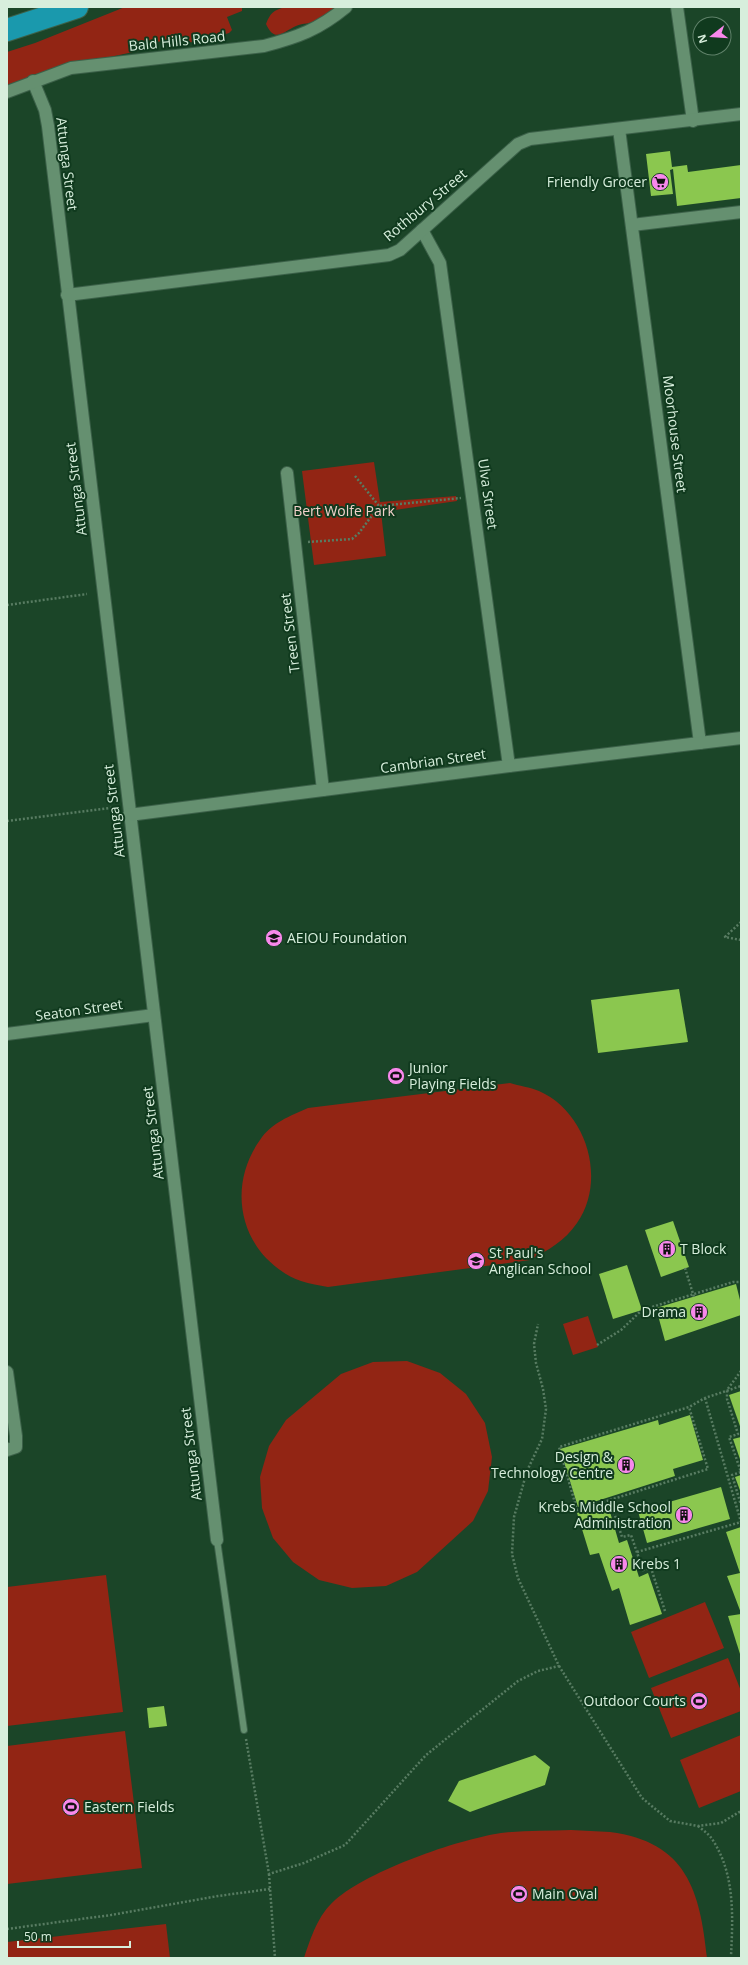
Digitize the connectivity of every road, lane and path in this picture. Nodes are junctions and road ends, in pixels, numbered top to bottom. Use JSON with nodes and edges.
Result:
{"nodes":[{"id":1,"x":76,"y":7,"type":"edge"},
{"id":2,"x":346,"y":7,"type":"edge"},
{"id":3,"x":677,"y":7,"type":"edge"},
{"id":4,"x":7,"y":30,"type":"edge"},
{"id":5,"x":33,"y":81,"type":"junction"},
{"id":6,"x":7,"y":92,"type":"edge"},
{"id":7,"x":741,"y":114,"type":"edge"},
{"id":8,"x":693,"y":121,"type":"junction"},
{"id":9,"x":619,"y":129,"type":"junction"},
{"id":10,"x":741,"y":212,"type":"edge"},
{"id":11,"x":632,"y":225,"type":"junction"},
{"id":12,"x":422,"y":230,"type":"junction"},
{"id":13,"x":68,"y":295,"type":"junction"},
{"id":14,"x":287,"y":473,"type":"dead end"},
{"id":15,"x":355,"y":476,"type":"dead end"},
{"id":16,"x":473,"y":497,"type":"junction"},
{"id":17,"x":379,"y":506,"type":"junction"},
{"id":18,"x":307,"y":542,"type":"dead end"},
{"id":19,"x":87,"y":594,"type":"dead end"},
{"id":20,"x":7,"y":605,"type":"edge"},
{"id":21,"x":741,"y":738,"type":"edge"},
{"id":22,"x":700,"y":743,"type":"junction"},
{"id":23,"x":509,"y":766,"type":"junction"},
{"id":24,"x":323,"y":790,"type":"junction"},
{"id":25,"x":119,"y":807,"type":"dead end"},
{"id":26,"x":129,"y":815,"type":"junction"},
{"id":27,"x":7,"y":821,"type":"edge"},
{"id":28,"x":741,"y":922,"type":"edge"},
{"id":29,"x":741,"y":940,"type":"edge"},
{"id":30,"x":154,"y":1015,"type":"junction"},
{"id":31,"x":7,"y":1034,"type":"edge"},
{"id":32,"x":685,"y":1268,"type":"dead end"},
{"id":33,"x":741,"y":1282,"type":"edge"},
{"id":34,"x":694,"y":1295,"type":"junction"},
{"id":35,"x":538,"y":1324,"type":"dead end"},
{"id":36,"x":597,"y":1345,"type":"dead end"},
{"id":37,"x":741,"y":1371,"type":"edge"},
{"id":38,"x":7,"y":1372,"type":"edge"},
{"id":39,"x":741,"y":1386,"type":"edge"},
{"id":40,"x":727,"y":1390,"type":"junction"},
{"id":41,"x":705,"y":1398,"type":"junction"},
{"id":42,"x":689,"y":1407,"type":"junction"},
{"id":43,"x":7,"y":1450,"type":"edge"},
{"id":44,"x":610,"y":1500,"type":"junction"},
{"id":45,"x":741,"y":1505,"type":"edge"},
{"id":46,"x":741,"y":1522,"type":"edge"},
{"id":47,"x":217,"y":1540,"type":"joint"},
{"id":48,"x":637,"y":1552,"type":"junction"},
{"id":49,"x":664,"y":1611,"type":"dead end"},
{"id":50,"x":559,"y":1666,"type":"junction"},
{"id":51,"x":244,"y":1730,"type":"joint"},
{"id":52,"x":741,"y":1812,"type":"edge"},
{"id":53,"x":698,"y":1826,"type":"junction"},
{"id":54,"x":269,"y":1874,"type":"junction"},
{"id":55,"x":270,"y":1889,"type":"junction"},
{"id":56,"x":7,"y":1928,"type":"edge"},
{"id":57,"x":731,"y":1956,"type":"dead end"},
{"id":58,"x":275,"y":1958,"type":"edge"}],
"edges":[{"from":1,"to":4,"type":"highway"},
{"from":2,"to":5,"type":"street","name":"Bald Hills Road"},
{"from":3,"to":8,"type":"street"},
{"from":5,"to":6,"type":"street","name":"Bald Hills Road"},
{"from":5,"to":13,"type":"street","name":"Attunga Street"},
{"from":7,"to":8,"type":"street","name":"Rothbury Street"},
{"from":8,"to":9,"type":"street","name":"Rothbury Street"},
{"from":9,"to":11,"type":"street","name":"Moorhouse Street"},
{"from":9,"to":12,"type":"street","name":"Rothbury Street"},
{"from":10,"to":11,"type":"street"},
{"from":11,"to":22,"type":"street","name":"Moorhouse Street"},
{"from":12,"to":13,"type":"street","name":"Rothbury Street"},
{"from":12,"to":16,"type":"street","name":"Ulva Street"},
{"from":13,"to":26,"type":"street","name":"Attunga Street"},
{"from":14,"to":24,"type":"street","name":"Treen Street"},
{"from":15,"to":17,"type":"path"},
{"from":16,"to":17,"type":"path"},
{"from":16,"to":23,"type":"street","name":"Ulva Street"},
{"from":17,"to":18,"type":"path"},
{"from":19,"to":20,"type":"path"},
{"from":21,"to":22,"type":"street","name":"Cambrian Street"},
{"from":22,"to":23,"type":"street","name":"Cambrian Street"},
{"from":23,"to":24,"type":"street","name":"Cambrian Street"},
{"from":24,"to":26,"type":"street","name":"Cambrian Street"},
{"from":25,"to":27,"type":"path"},
{"from":26,"to":30,"type":"street","name":"Attunga Street"},
{"from":28,"to":29,"type":"path"},
{"from":30,"to":31,"type":"street","name":"Seaton Street"},
{"from":30,"to":47,"type":"street","name":"Attunga Street"},
{"from":32,"to":34,"type":"path"},
{"from":33,"to":34,"type":"path"},
{"from":34,"to":36,"type":"path"},
{"from":35,"to":50,"type":"path"},
{"from":37,"to":40,"type":"path"},
{"from":38,"to":43,"type":"street"},
{"from":39,"to":40,"type":"path"},
{"from":40,"to":41,"type":"path"},
{"from":40,"to":45,"type":"path"},
{"from":41,"to":42,"type":"path"},
{"from":41,"to":46,"type":"path"},
{"from":42,"to":44,"type":"path"},
{"from":42,"to":44,"type":"path"},
{"from":44,"to":48,"type":"path"},
{"from":46,"to":48,"type":"path"},
{"from":47,"to":51,"type":"lane"},
{"from":48,"to":49,"type":"path"},
{"from":50,"to":53,"type":"path"},
{"from":50,"to":54,"type":"path"},
{"from":51,"to":54,"type":"path"},
{"from":52,"to":53,"type":"path"},
{"from":53,"to":57,"type":"path"},
{"from":54,"to":55,"type":"path"},
{"from":55,"to":56,"type":"path"},
{"from":55,"to":58,"type":"path"}]}
